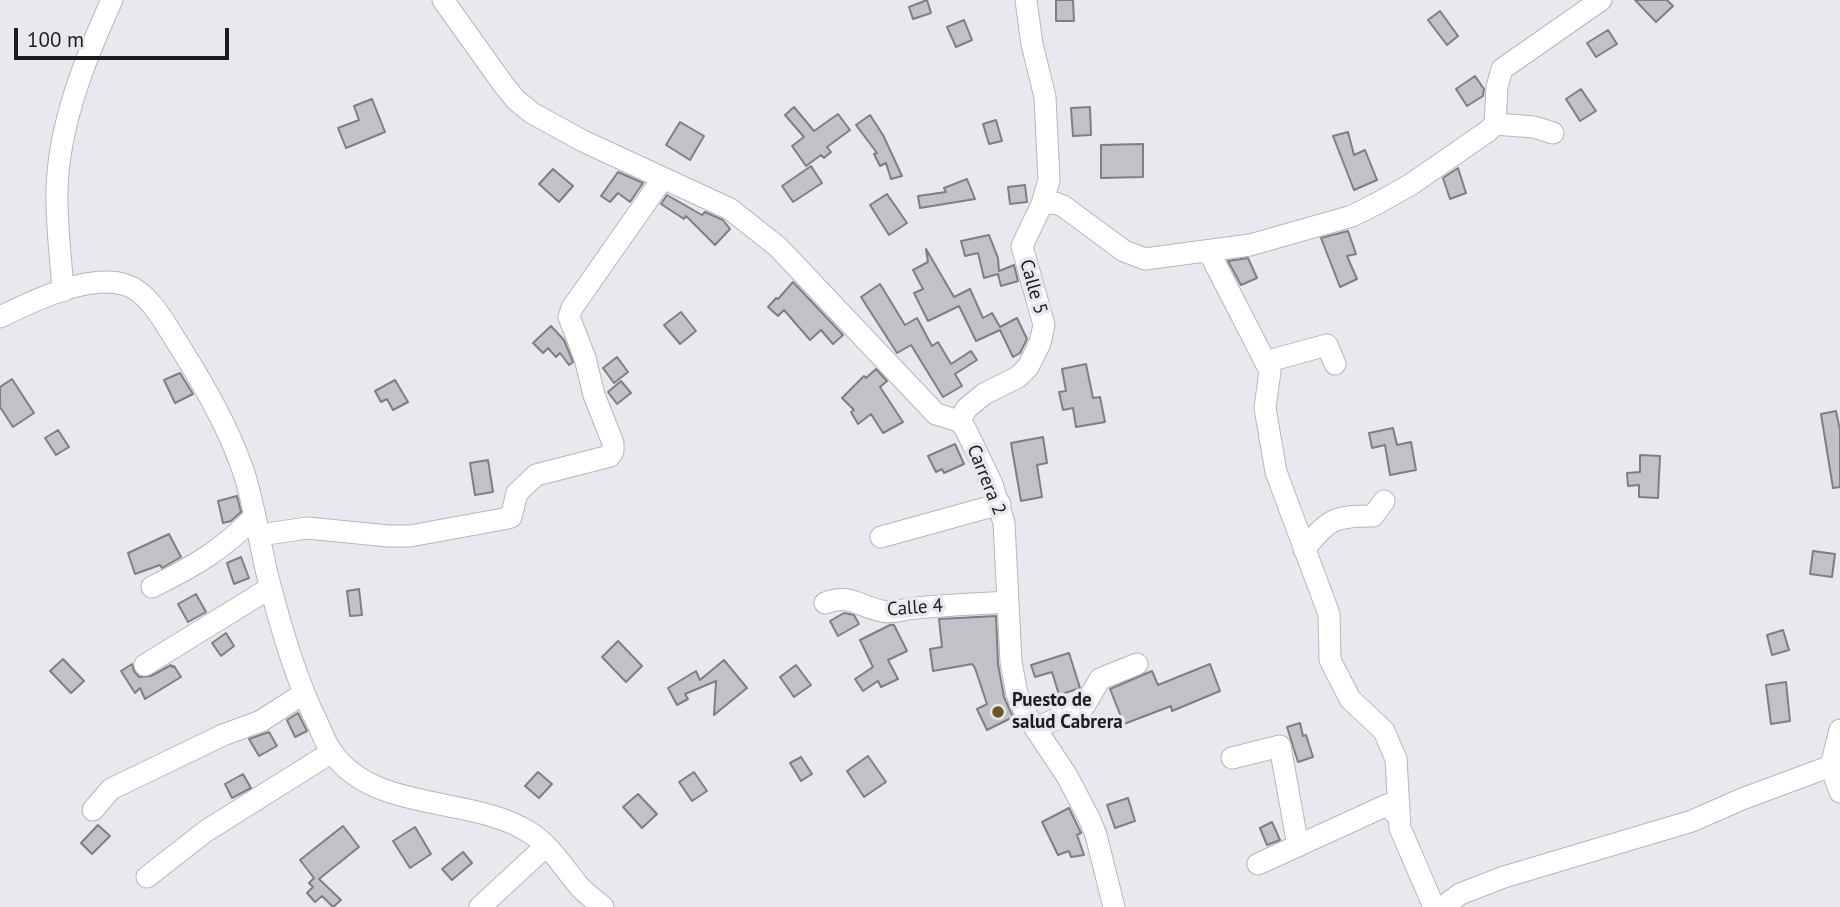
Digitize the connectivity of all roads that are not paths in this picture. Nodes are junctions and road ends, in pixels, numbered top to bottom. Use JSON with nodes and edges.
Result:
{"nodes":[{"id":1,"x":112,"y":0,"type":"edge"},
{"id":2,"x":443,"y":0,"type":"edge"},
{"id":3,"x":1026,"y":0,"type":"edge"},
{"id":4,"x":1601,"y":0,"type":"edge"},
{"id":5,"x":1495,"y":124,"type":"junction"},
{"id":6,"x":1553,"y":133,"type":"dead end"},
{"id":7,"x":663,"y":178,"type":"junction"},
{"id":8,"x":1042,"y":204,"type":"junction"},
{"id":9,"x":1209,"y":252,"type":"junction"},
{"id":10,"x":62,"y":291,"type":"junction"},
{"id":11,"x":0,"y":317,"type":"edge"},
{"id":12,"x":1265,"y":362,"type":"junction"},
{"id":13,"x":1335,"y":364,"type":"dead end"},
{"id":14,"x":959,"y":421,"type":"junction"},
{"id":15,"x":1384,"y":501,"type":"dead end"},
{"id":16,"x":1000,"y":504,"type":"junction"},
{"id":17,"x":258,"y":526,"type":"junction"},
{"id":18,"x":881,"y":537,"type":"dead end"},
{"id":19,"x":1304,"y":550,"type":"junction"},
{"id":20,"x":152,"y":587,"type":"dead end"},
{"id":21,"x":270,"y":588,"type":"junction"},
{"id":22,"x":1008,"y":602,"type":"junction"},
{"id":23,"x":825,"y":603,"type":"dead end"},
{"id":24,"x":1137,"y":664,"type":"dead end"},
{"id":25,"x":145,"y":665,"type":"dead end"},
{"id":26,"x":303,"y":694,"type":"junction"},
{"id":27,"x":1035,"y":728,"type":"junction"},
{"id":28,"x":1840,"y":730,"type":"edge"},
{"id":29,"x":332,"y":752,"type":"junction"},
{"id":30,"x":1232,"y":758,"type":"dead end"},
{"id":31,"x":1831,"y":766,"type":"junction"},
{"id":32,"x":1840,"y":792,"type":"edge"},
{"id":33,"x":93,"y":810,"type":"dead end"},
{"id":34,"x":1399,"y":817,"type":"junction"},
{"id":35,"x":546,"y":846,"type":"junction"},
{"id":36,"x":1298,"y":846,"type":"junction"},
{"id":37,"x":1258,"y":864,"type":"dead end"},
{"id":38,"x":147,"y":877,"type":"dead end"},
{"id":39,"x":480,"y":907,"type":"edge"},
{"id":40,"x":603,"y":907,"type":"edge"},
{"id":41,"x":1114,"y":907,"type":"edge"},
{"id":42,"x":1434,"y":907,"type":"edge"},
{"id":43,"x":1443,"y":907,"type":"edge"}],
"edges":[{"from":1,"to":10,"type":"street"},
{"from":2,"to":7,"type":"street","name":"Carrera 2"},
{"from":3,"to":8,"type":"street","name":"Calle 5"},
{"from":4,"to":5,"type":"street"},
{"from":5,"to":6,"type":"street"},
{"from":5,"to":9,"type":"street"},
{"from":7,"to":14,"type":"street","name":"Carrera 2"},
{"from":7,"to":17,"type":"street"},
{"from":8,"to":9,"type":"street"},
{"from":8,"to":14,"type":"street","name":"Calle 5"},
{"from":9,"to":12,"type":"street"},
{"from":10,"to":11,"type":"street"},
{"from":10,"to":17,"type":"street"},
{"from":12,"to":13,"type":"street"},
{"from":12,"to":19,"type":"street"},
{"from":14,"to":16,"type":"street","name":"Carrera 2"},
{"from":15,"to":19,"type":"street"},
{"from":16,"to":18,"type":"street"},
{"from":16,"to":22,"type":"street","name":"Carrera 2"},
{"from":17,"to":20,"type":"street"},
{"from":17,"to":21,"type":"street"},
{"from":19,"to":34,"type":"street"},
{"from":21,"to":25,"type":"street"},
{"from":21,"to":26,"type":"street"},
{"from":22,"to":23,"type":"street","name":"Calle 4"},
{"from":22,"to":27,"type":"street","name":"Carrera 2"},
{"from":24,"to":27,"type":"street"},
{"from":26,"to":29,"type":"street"},
{"from":26,"to":33,"type":"street"},
{"from":27,"to":41,"type":"street","name":"Carrera 2"},
{"from":28,"to":31,"type":"street"},
{"from":29,"to":35,"type":"street"},
{"from":29,"to":38,"type":"street"},
{"from":30,"to":36,"type":"street"},
{"from":31,"to":32,"type":"street"},
{"from":31,"to":43,"type":"street"},
{"from":34,"to":36,"type":"street"},
{"from":34,"to":42,"type":"street"},
{"from":35,"to":39,"type":"street"},
{"from":35,"to":40,"type":"street"},
{"from":36,"to":37,"type":"street"}]}
